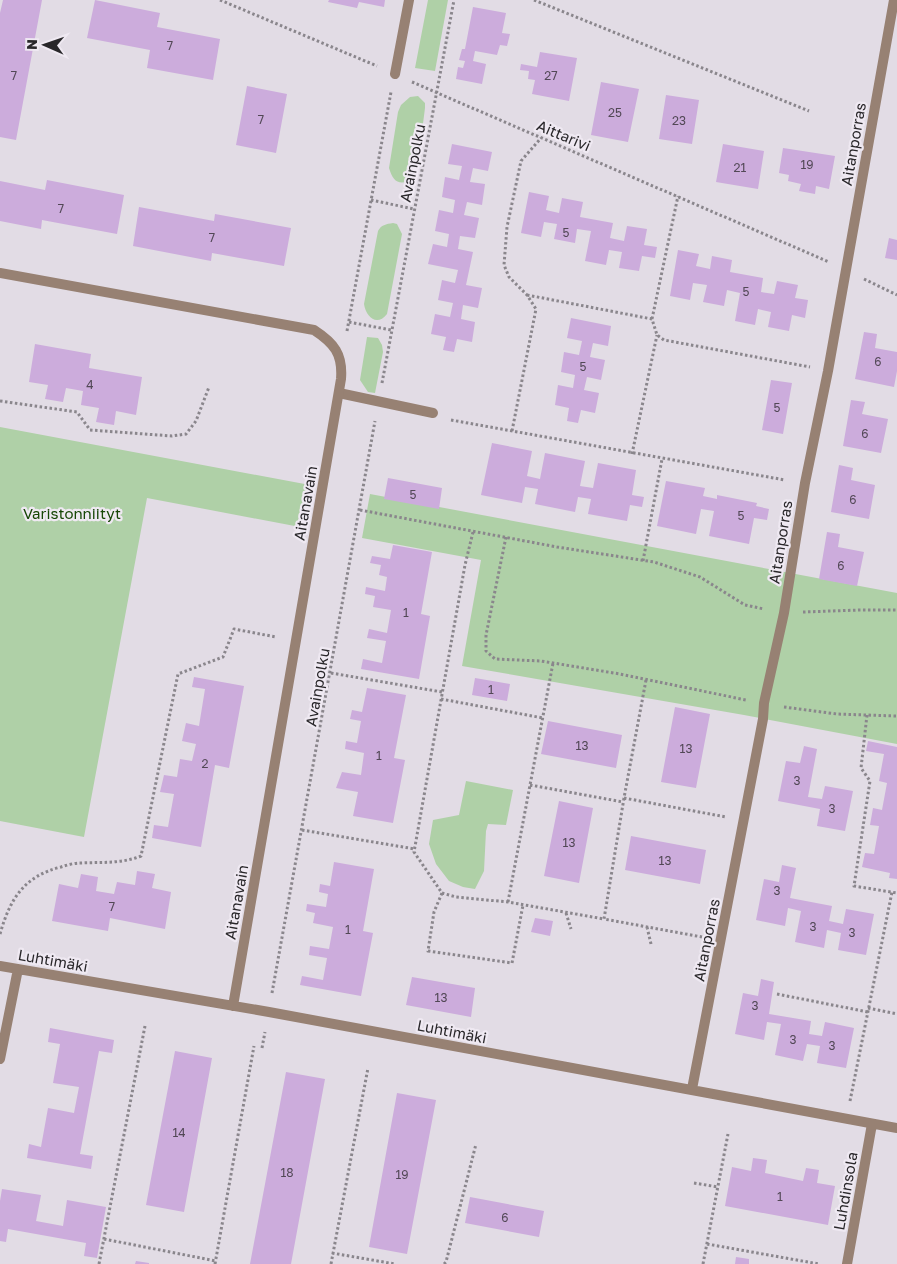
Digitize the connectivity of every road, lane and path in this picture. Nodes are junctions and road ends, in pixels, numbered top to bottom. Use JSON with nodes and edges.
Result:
{"nodes":[{"id":1,"x":220,"y":0,"type":"edge"},
{"id":2,"x":409,"y":0,"type":"edge"},
{"id":3,"x":454,"y":0,"type":"edge"},
{"id":4,"x":534,"y":0,"type":"edge"},
{"id":5,"x":894,"y":0,"type":"edge"},
{"id":6,"x":395,"y":74,"type":"junction"},
{"id":7,"x":436,"y":93,"type":"junction"},
{"id":8,"x":809,"y":111,"type":"dead end"},
{"id":9,"x":541,"y":138,"type":"junction"},
{"id":10,"x":678,"y":196,"type":"junction"},
{"id":11,"x":371,"y":200,"type":"junction"},
{"id":12,"x":414,"y":209,"type":"junction"},
{"id":13,"x":846,"y":270,"type":"junction"},
{"id":14,"x":0,"y":274,"type":"edge"},
{"id":15,"x":527,"y":295,"type":"junction"},
{"id":16,"x":897,"y":295,"type":"edge"},
{"id":17,"x":652,"y":319,"type":"junction"},
{"id":18,"x":349,"y":322,"type":"junction"},
{"id":19,"x":391,"y":330,"type":"junction"},
{"id":20,"x":657,"y":335,"type":"junction"},
{"id":21,"x":340,"y":356,"type":"junction"},
{"id":22,"x":828,"y":371,"type":"junction"},
{"id":23,"x":209,"y":387,"type":"dead end"},
{"id":24,"x":339,"y":394,"type":"junction"},
{"id":25,"x":0,"y":401,"type":"edge"},
{"id":26,"x":379,"y":401,"type":"junction"},
{"id":27,"x":433,"y":413,"type":"joint"},
{"id":28,"x":512,"y":431,"type":"junction"},
{"id":29,"x":632,"y":454,"type":"junction"},
{"id":30,"x":662,"y":459,"type":"junction"},
{"id":31,"x":805,"y":483,"type":"junction"},
{"id":32,"x":360,"y":510,"type":"junction"},
{"id":33,"x":472,"y":531,"type":"junction"},
{"id":34,"x":506,"y":537,"type":"junction"},
{"id":35,"x":643,"y":560,"type":"junction"},
{"id":36,"x":897,"y":610,"type":"edge"},
{"id":37,"x":784,"y":613,"type":"junction"},
{"id":38,"x":296,"y":641,"type":"junction"},
{"id":39,"x":553,"y":663,"type":"junction"},
{"id":40,"x":331,"y":673,"type":"junction"},
{"id":41,"x":646,"y":680,"type":"junction"},
{"id":42,"x":442,"y":692,"type":"junction"},
{"id":43,"x":441,"y":699,"type":"junction"},
{"id":44,"x":764,"y":703,"type":"junction"},
{"id":45,"x":868,"y":715,"type":"junction"},
{"id":46,"x":897,"y":716,"type":"edge"},
{"id":47,"x":543,"y":718,"type":"junction"},
{"id":48,"x":530,"y":785,"type":"junction"},
{"id":49,"x":624,"y":800,"type":"junction"},
{"id":50,"x":743,"y":820,"type":"junction"},
{"id":51,"x":302,"y":830,"type":"junction"},
{"id":52,"x":415,"y":849,"type":"junction"},
{"id":53,"x":892,"y":892,"type":"junction"},
{"id":54,"x":442,"y":893,"type":"junction"},
{"id":55,"x":897,"y":893,"type":"edge"},
{"id":56,"x":508,"y":902,"type":"junction"},
{"id":57,"x":523,"y":905,"type":"junction"},
{"id":58,"x":566,"y":913,"type":"junction"},
{"id":59,"x":604,"y":919,"type":"junction"},
{"id":60,"x":647,"y":927,"type":"junction"},
{"id":61,"x":571,"y":930,"type":"dead end"},
{"id":62,"x":0,"y":934,"type":"edge"},
{"id":63,"x":721,"y":940,"type":"junction"},
{"id":64,"x":651,"y":944,"type":"dead end"},
{"id":65,"x":0,"y":966,"type":"edge"},
{"id":66,"x":18,"y":969,"type":"junction"},
{"id":67,"x":777,"y":994,"type":"dead end"},
{"id":68,"x":233,"y":1006,"type":"junction"},
{"id":69,"x":868,"y":1010,"type":"junction"},
{"id":70,"x":269,"y":1012,"type":"junction"},
{"id":71,"x":897,"y":1014,"type":"edge"},
{"id":72,"x":145,"y":1026,"type":"dead end"},
{"id":73,"x":254,"y":1046,"type":"dead end"},
{"id":74,"x":262,"y":1048,"type":"dead end"},
{"id":75,"x":0,"y":1059,"type":"edge"},
{"id":76,"x":368,"y":1068,"type":"dead end"},
{"id":77,"x":692,"y":1089,"type":"junction"},
{"id":78,"x":846,"y":1119,"type":"junction"},
{"id":79,"x":872,"y":1124,"type":"junction"},
{"id":80,"x":897,"y":1128,"type":"edge"},
{"id":81,"x":728,"y":1134,"type":"dead end"},
{"id":82,"x":476,"y":1144,"type":"dead end"},
{"id":83,"x":694,"y":1184,"type":"dead end"},
{"id":84,"x":718,"y":1187,"type":"junction"},
{"id":85,"x":104,"y":1239,"type":"junction"},
{"id":86,"x":707,"y":1244,"type":"junction"},
{"id":87,"x":332,"y":1253,"type":"junction"},
{"id":88,"x":216,"y":1262,"type":"edge"},
{"id":89,"x":99,"y":1264,"type":"edge"},
{"id":90,"x":330,"y":1264,"type":"edge"},
{"id":91,"x":395,"y":1264,"type":"edge"},
{"id":92,"x":444,"y":1264,"type":"edge"},
{"id":93,"x":703,"y":1264,"type":"edge"},
{"id":94,"x":818,"y":1264,"type":"edge"},
{"id":95,"x":847,"y":1264,"type":"edge"}],
"edges":[{"from":1,"to":6,"type":"path","name":"Aittarivi"},
{"from":2,"to":6,"type":"street"},
{"from":3,"to":7,"type":"path","name":"Avainpolku"},
{"from":4,"to":8,"type":"path"},
{"from":5,"to":13,"type":"street","name":"Aitanporras"},
{"from":6,"to":7,"type":"path","name":"Aittarivi"},
{"from":6,"to":11,"type":"path"},
{"from":7,"to":9,"type":"path","name":"Aittarivi"},
{"from":7,"to":12,"type":"path","name":"Avainpolku"},
{"from":9,"to":10,"type":"path","name":"Aittarivi"},
{"from":9,"to":15,"type":"path"},
{"from":10,"to":13,"type":"path","name":"Aittarivi"},
{"from":10,"to":17,"type":"path"},
{"from":11,"to":12,"type":"path"},
{"from":11,"to":18,"type":"path"},
{"from":12,"to":19,"type":"path","name":"Avainpolku"},
{"from":13,"to":16,"type":"path","name":"Aittarivi"},
{"from":13,"to":22,"type":"street","name":"Aitanporras"},
{"from":14,"to":21,"type":"street"},
{"from":15,"to":17,"type":"path"},
{"from":15,"to":28,"type":"path"},
{"from":17,"to":20,"type":"path"},
{"from":18,"to":19,"type":"path"},
{"from":18,"to":21,"type":"path"},
{"from":19,"to":26,"type":"path","name":"Avainpolku"},
{"from":20,"to":22,"type":"path"},
{"from":20,"to":29,"type":"path"},
{"from":21,"to":24,"type":"street","name":"Aitanavain"},
{"from":22,"to":31,"type":"street","name":"Aitanporras"},
{"from":23,"to":25,"type":"path"},
{"from":24,"to":26,"type":"street"},
{"from":24,"to":38,"type":"street","name":"Aitanavain"},
{"from":26,"to":27,"type":"street"},
{"from":26,"to":32,"type":"path","name":"Avainpolku"},
{"from":27,"to":28,"type":"path"},
{"from":28,"to":29,"type":"path"},
{"from":29,"to":30,"type":"path"},
{"from":30,"to":31,"type":"path"},
{"from":30,"to":35,"type":"path"},
{"from":31,"to":37,"type":"street","name":"Aitanporras"},
{"from":32,"to":33,"type":"path"},
{"from":32,"to":40,"type":"path","name":"Avainpolku"},
{"from":33,"to":34,"type":"path"},
{"from":33,"to":42,"type":"path"},
{"from":34,"to":35,"type":"path"},
{"from":34,"to":39,"type":"path"},
{"from":35,"to":37,"type":"path"},
{"from":36,"to":37,"type":"path"},
{"from":37,"to":44,"type":"street","name":"Aitanporras"},
{"from":38,"to":62,"type":"path"},
{"from":38,"to":68,"type":"street","name":"Aitanavain"},
{"from":39,"to":41,"type":"path"},
{"from":39,"to":47,"type":"path"},
{"from":40,"to":42,"type":"path"},
{"from":40,"to":51,"type":"path","name":"Avainpolku"},
{"from":41,"to":44,"type":"path"},
{"from":41,"to":49,"type":"path"},
{"from":42,"to":43,"type":"path"},
{"from":43,"to":47,"type":"path"},
{"from":43,"to":52,"type":"path"},
{"from":44,"to":45,"type":"path"},
{"from":44,"to":50,"type":"street","name":"Aitanporras"},
{"from":45,"to":46,"type":"path"},
{"from":45,"to":53,"type":"path"},
{"from":47,"to":48,"type":"path"},
{"from":48,"to":49,"type":"path"},
{"from":48,"to":56,"type":"path"},
{"from":49,"to":50,"type":"path"},
{"from":49,"to":59,"type":"path"},
{"from":50,"to":63,"type":"street","name":"Aitanporras"},
{"from":51,"to":52,"type":"path"},
{"from":51,"to":70,"type":"path","name":"Avainpolku"},
{"from":52,"to":54,"type":"path"},
{"from":53,"to":55,"type":"path"},
{"from":53,"to":69,"type":"path"},
{"from":54,"to":56,"type":"path"},
{"from":54,"to":57,"type":"path"},
{"from":56,"to":57,"type":"path"},
{"from":57,"to":58,"type":"path"},
{"from":58,"to":59,"type":"path"},
{"from":58,"to":61,"type":"path"},
{"from":59,"to":60,"type":"path"},
{"from":60,"to":63,"type":"path"},
{"from":60,"to":64,"type":"path"},
{"from":63,"to":77,"type":"street","name":"Aitanporras"},
{"from":65,"to":66,"type":"street","name":"Luhtimäki"},
{"from":66,"to":68,"type":"street","name":"Luhtimäki"},
{"from":66,"to":75,"type":"street"},
{"from":67,"to":69,"type":"path"},
{"from":68,"to":70,"type":"street","name":"Luhtimäki"},
{"from":69,"to":71,"type":"path"},
{"from":69,"to":78,"type":"path"},
{"from":70,"to":74,"type":"path","name":"Avainpolku"},
{"from":70,"to":77,"type":"street","name":"Luhtimäki"},
{"from":72,"to":85,"type":"path"},
{"from":73,"to":88,"type":"path"},
{"from":76,"to":87,"type":"path"},
{"from":77,"to":78,"type":"street","name":"Luhtimäki"},
{"from":78,"to":79,"type":"street","name":"Luhtimäki"},
{"from":79,"to":80,"type":"street","name":"Luhtimäki"},
{"from":79,"to":95,"type":"street","name":"Luhdinsola"},
{"from":81,"to":84,"type":"path"},
{"from":82,"to":92,"type":"path"},
{"from":83,"to":84,"type":"path"},
{"from":84,"to":86,"type":"path"},
{"from":85,"to":88,"type":"path"},
{"from":85,"to":89,"type":"path"},
{"from":86,"to":93,"type":"path"},
{"from":86,"to":94,"type":"path"},
{"from":87,"to":90,"type":"path"},
{"from":87,"to":91,"type":"path"}]}
